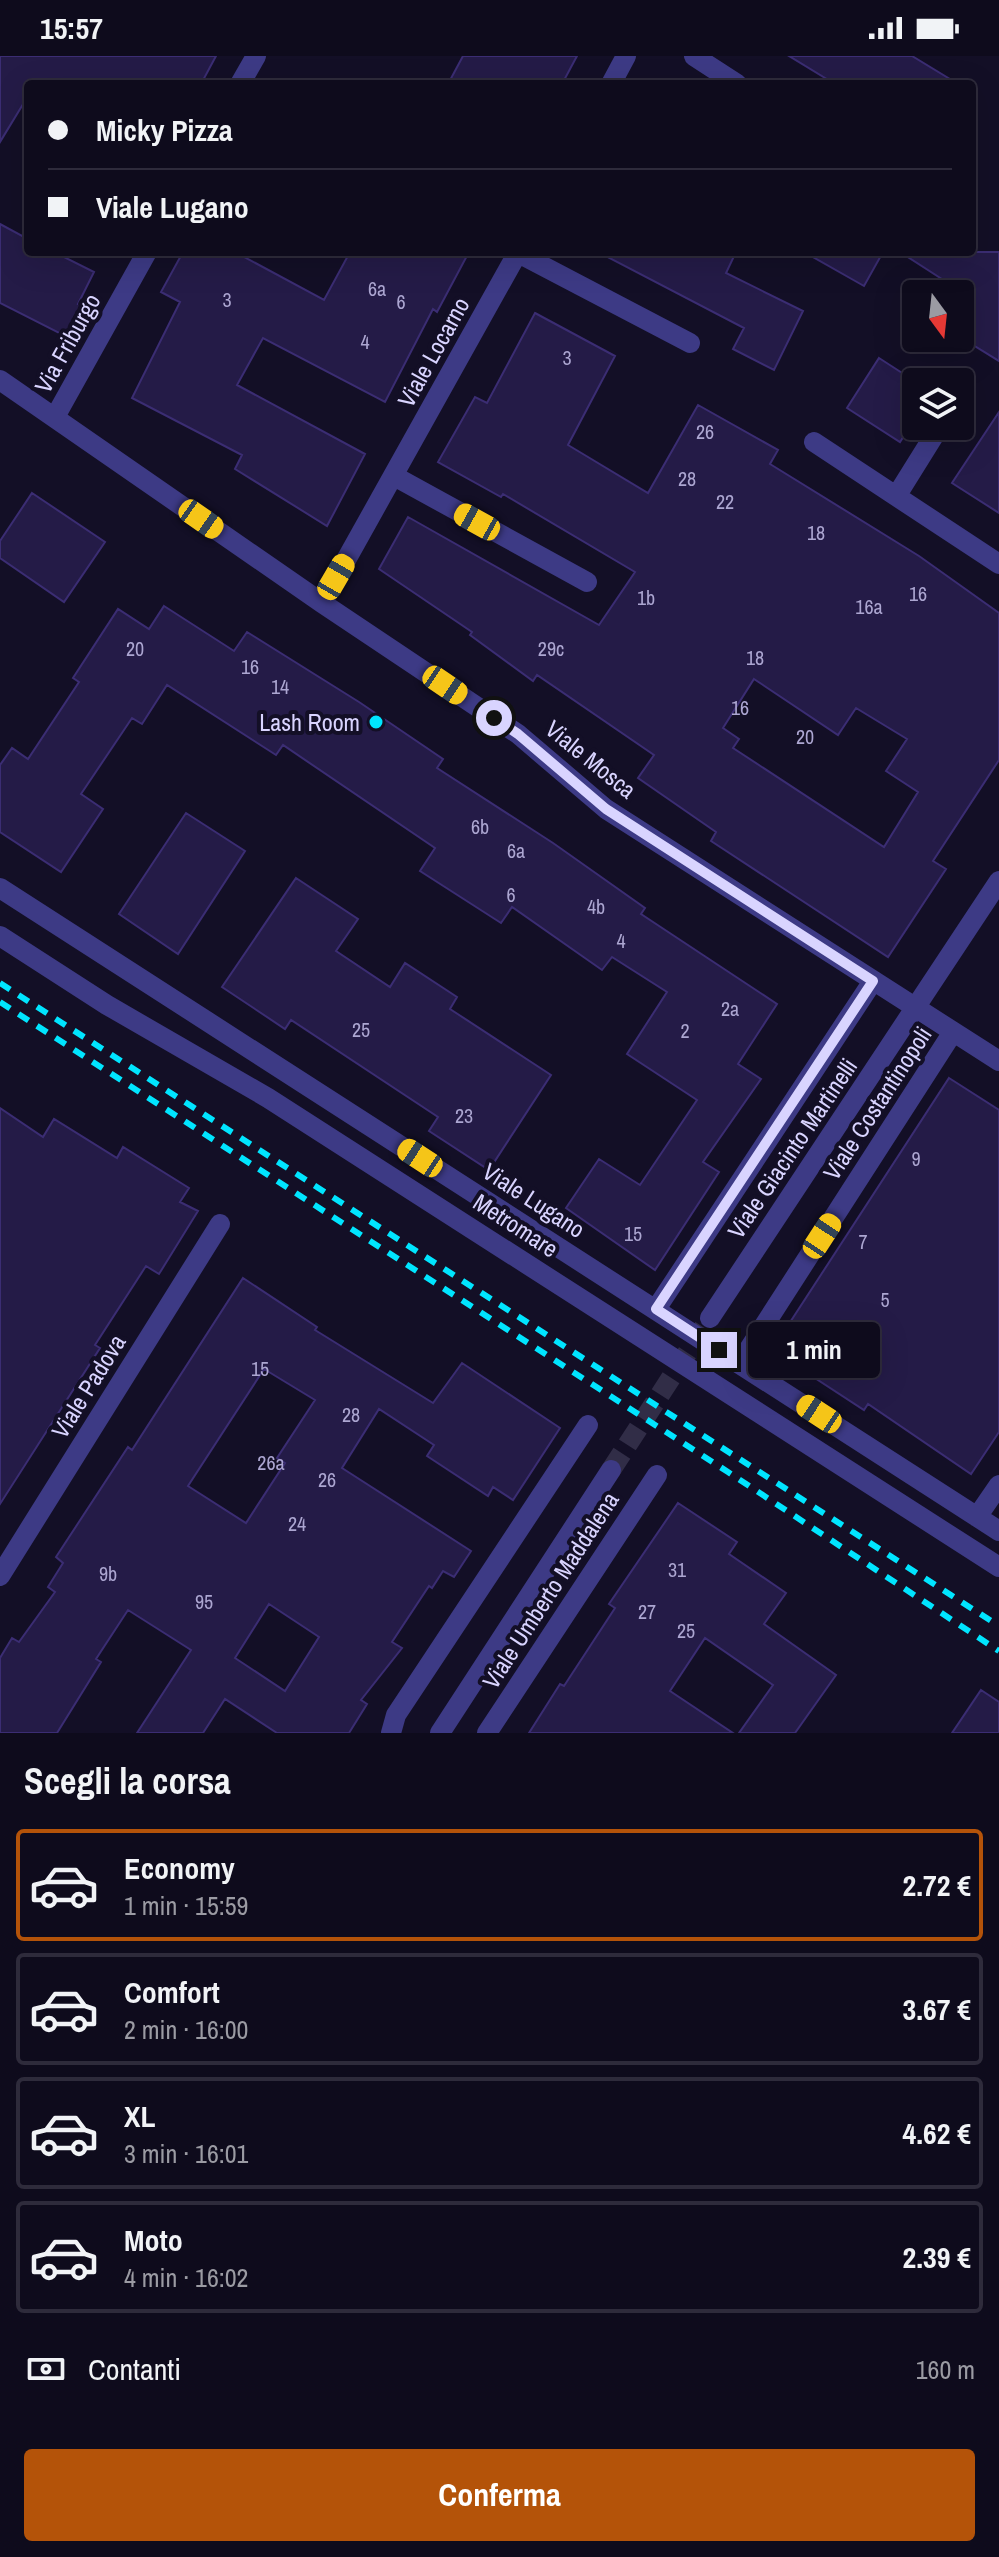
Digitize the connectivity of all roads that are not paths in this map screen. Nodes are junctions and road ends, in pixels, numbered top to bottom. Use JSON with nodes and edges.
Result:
{"nodes":[{"id":1,"x":256,"y":56,"type":"edge"},
{"id":2,"x":626,"y":56,"type":"edge"},
{"id":3,"x":694,"y":56,"type":"edge"},
{"id":4,"x":242,"y":80,"type":"edge"},
{"id":5,"x":613,"y":80,"type":"edge"},
{"id":6,"x":731,"y":80,"type":"edge"},
{"id":7,"x":145,"y":256,"type":"edge"},
{"id":8,"x":516,"y":256,"type":"edge"},
{"id":9,"x":526,"y":256,"type":"edge"},
{"id":10,"x":690,"y":343,"type":"dead end"},
{"id":11,"x":0,"y":380,"type":"edge"},
{"id":12,"x":55,"y":417,"type":"junction"},
{"id":13,"x":931,"y":440,"type":"edge"},
{"id":14,"x":814,"y":442,"type":"dead end"},
{"id":15,"x":394,"y":476,"type":"junction"},
{"id":16,"x":897,"y":495,"type":"junction"},
{"id":17,"x":999,"y":564,"type":"edge"},
{"id":18,"x":587,"y":582,"type":"dead end"},
{"id":19,"x":322,"y":603,"type":"junction"},
{"id":20,"x":999,"y":881,"type":"edge"},
{"id":21,"x":0,"y":888,"type":"edge"},
{"id":22,"x":0,"y":936,"type":"edge"},
{"id":23,"x":873,"y":981,"type":"junction"},
{"id":24,"x":916,"y":1008,"type":"junction"},
{"id":25,"x":953,"y":1032,"type":"junction"},
{"id":26,"x":999,"y":1061,"type":"edge"},
{"id":27,"x":220,"y":1224,"type":"dead end"},
{"id":28,"x":656,"y":1309,"type":"junction"},
{"id":29,"x":710,"y":1318,"type":"tunnel mouth"},
{"id":30,"x":740,"y":1363,"type":"junction"},
{"id":31,"x":588,"y":1425,"type":"dead end"},
{"id":32,"x":611,"y":1470,"type":"tunnel mouth"},
{"id":33,"x":657,"y":1475,"type":"dead end"},
{"id":34,"x":999,"y":1485,"type":"edge"},
{"id":35,"x":977,"y":1517,"type":"junction"},
{"id":36,"x":999,"y":1531,"type":"edge"},
{"id":37,"x":999,"y":1567,"type":"edge"},
{"id":38,"x":0,"y":1576,"type":"edge"},
{"id":39,"x":391,"y":1733,"type":"edge"},
{"id":40,"x":440,"y":1733,"type":"edge"},
{"id":41,"x":487,"y":1733,"type":"edge"}],
"edges":[{"from":1,"to":4,"type":"street"},
{"from":2,"to":5,"type":"street"},
{"from":3,"to":6,"type":"street"},
{"from":7,"to":12,"type":"street","name":"Via Friburgo"},
{"from":8,"to":15,"type":"street","name":"Viale Locarno"},
{"from":9,"to":10,"type":"street","name":"Viale Locarno"},
{"from":11,"to":12,"type":"street","name":"Viale Mosca"},
{"from":12,"to":19,"type":"street","name":"Viale Mosca"},
{"from":13,"to":16,"type":"street"},
{"from":14,"to":16,"type":"street"},
{"from":15,"to":18,"type":"street"},
{"from":15,"to":19,"type":"street","name":"Viale Locarno"},
{"from":16,"to":17,"type":"street"},
{"from":19,"to":23,"type":"street","name":"Viale Mosca"},
{"from":20,"to":24,"type":"street","name":"Viale Costantinopoli"},
{"from":21,"to":28,"type":"street","name":"Viale Lugano"},
{"from":22,"to":37,"type":"street","name":"Metromare"},
{"from":23,"to":24,"type":"street","name":"Viale Mosca"},
{"from":23,"to":28,"type":"street"},
{"from":24,"to":25,"type":"street","name":"Viale Mosca"},
{"from":24,"to":29,"type":"street","name":"Viale Giacinto Martinelli"},
{"from":25,"to":26,"type":"street","name":"Viale Mosca"},
{"from":25,"to":30,"type":"street","name":"Viale Costantinopoli"},
{"from":27,"to":38,"type":"street","name":"Viale Padova"},
{"from":28,"to":30,"type":"street","name":"Viale Lugano"},
{"from":30,"to":35,"type":"street","name":"Viale Lugano"},
{"from":31,"to":39,"type":"street"},
{"from":32,"to":40,"type":"street"},
{"from":33,"to":41,"type":"street","name":"Viale Umberto Maddalena"},
{"from":34,"to":35,"type":"street"},
{"from":35,"to":36,"type":"street","name":"Viale Lugano"}]}
